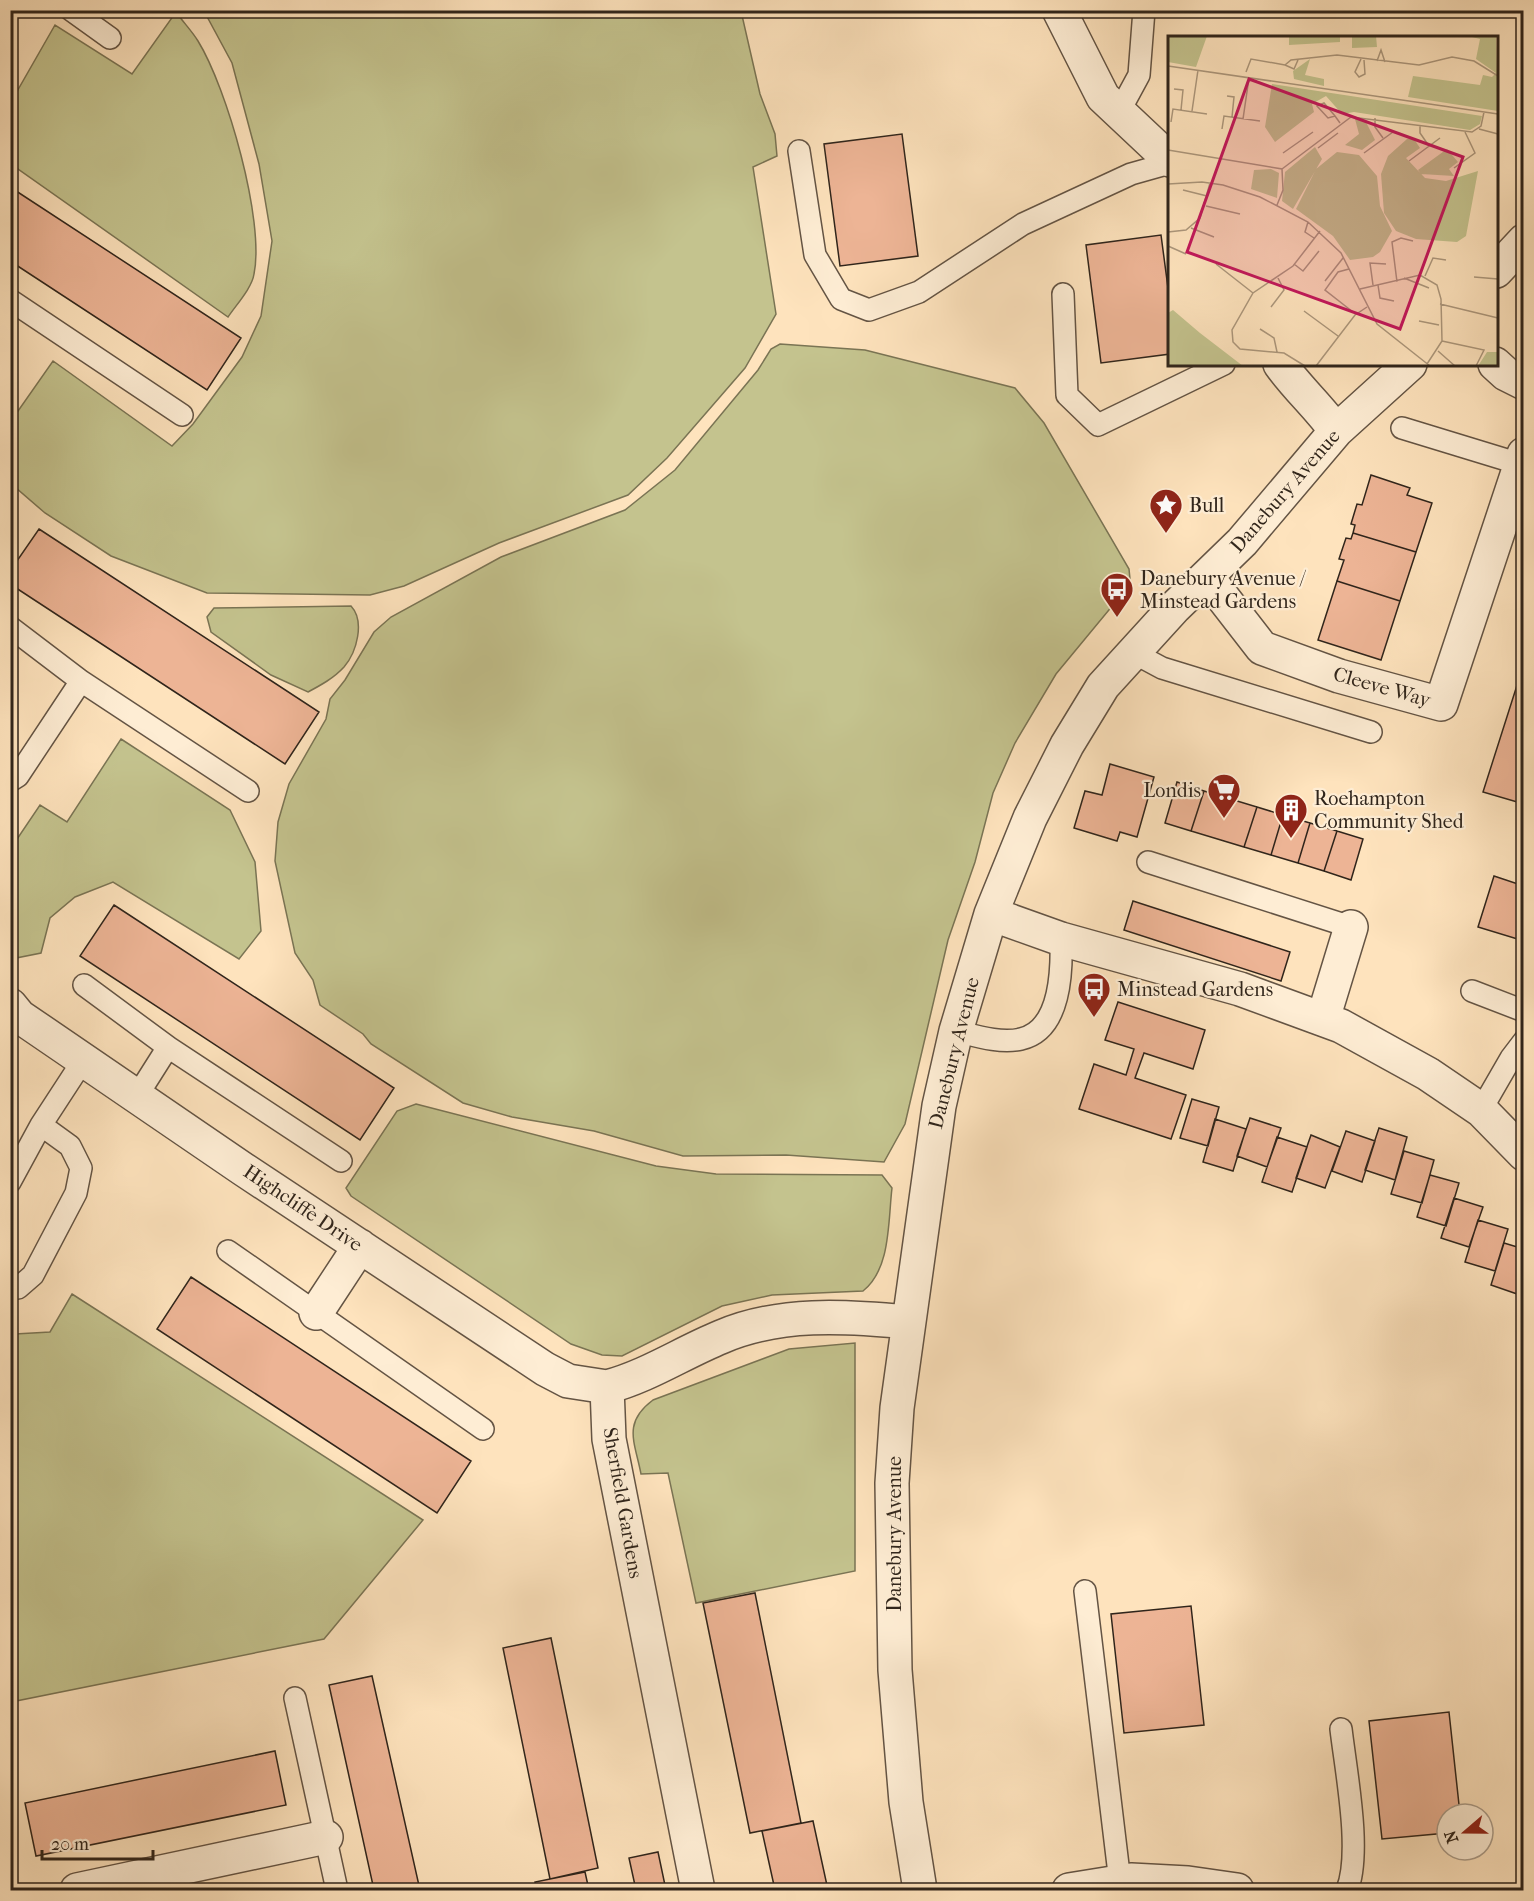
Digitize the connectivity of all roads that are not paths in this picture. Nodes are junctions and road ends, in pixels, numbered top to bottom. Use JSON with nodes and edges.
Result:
{"nodes":[{"id":1,"x":71,"y":10,"type":"edge"},
{"id":2,"x":1059,"y":10,"type":"edge"},
{"id":3,"x":1144,"y":10,"type":"edge"},
{"id":4,"x":110,"y":38,"type":"dead end"},
{"id":5,"x":1119,"y":112,"type":"junction"},
{"id":6,"x":799,"y":151,"type":"dead end"},
{"id":7,"x":1168,"y":160,"type":"edge"},
{"id":8,"x":1168,"y":163,"type":"edge"},
{"id":9,"x":1524,"y":241,"type":"edge"},
{"id":10,"x":1498,"y":270,"type":"edge"},
{"id":11,"x":1063,"y":294,"type":"dead end"},
{"id":12,"x":10,"y":300,"type":"edge"},
{"id":13,"x":1220,"y":366,"type":"edge"},
{"id":14,"x":1281,"y":366,"type":"edge"},
{"id":15,"x":1408,"y":366,"type":"edge"},
{"id":16,"x":1497,"y":366,"type":"edge"},
{"id":17,"x":1524,"y":383,"type":"edge"},
{"id":18,"x":182,"y":415,"type":"dead end"},
{"id":19,"x":1402,"y":428,"type":"dead end"},
{"id":20,"x":1336,"y":431,"type":"junction"},
{"id":21,"x":1522,"y":459,"type":"edge"},
{"id":22,"x":1207,"y":577,"type":"junction"},
{"id":23,"x":10,"y":627,"type":"edge"},
{"id":24,"x":1134,"y":653,"type":"junction"},
{"id":25,"x":81,"y":681,"type":"junction"},
{"id":26,"x":1371,"y":732,"type":"dead end"},
{"id":27,"x":10,"y":781,"type":"edge"},
{"id":28,"x":248,"y":791,"type":"dead end"},
{"id":29,"x":1148,"y":862,"type":"dead end"},
{"id":30,"x":991,"y":914,"type":"junction"},
{"id":31,"x":1351,"y":927,"type":"joint"},
{"id":32,"x":1061,"y":939,"type":"junction"},
{"id":33,"x":84,"y":985,"type":"dead end"},
{"id":34,"x":1472,"y":991,"type":"dead end"},
{"id":35,"x":10,"y":1005,"type":"edge"},
{"id":36,"x":1524,"y":1011,"type":"edge"},
{"id":37,"x":1323,"y":1019,"type":"junction"},
{"id":38,"x":956,"y":1031,"type":"junction"},
{"id":39,"x":1524,"y":1041,"type":"edge"},
{"id":40,"x":168,"y":1047,"type":"junction"},
{"id":41,"x":84,"y":1059,"type":"junction"},
{"id":42,"x":137,"y":1096,"type":"junction"},
{"id":43,"x":1481,"y":1110,"type":"junction"},
{"id":44,"x":41,"y":1125,"type":"junction"},
{"id":45,"x":1524,"y":1154,"type":"edge"},
{"id":46,"x":341,"y":1161,"type":"dead end"},
{"id":47,"x":10,"y":1182,"type":"edge"},
{"id":48,"x":360,"y":1246,"type":"junction"},
{"id":49,"x":228,"y":1251,"type":"dead end"},
{"id":50,"x":10,"y":1286,"type":"edge"},
{"id":51,"x":316,"y":1313,"type":"junction"},
{"id":52,"x":907,"y":1322,"type":"junction"},
{"id":53,"x":607,"y":1387,"type":"junction"},
{"id":54,"x":483,"y":1429,"type":"dead end"},
{"id":55,"x":1085,"y":1591,"type":"dead end"},
{"id":56,"x":295,"y":1698,"type":"dead end"},
{"id":57,"x":1341,"y":1729,"type":"dead end"},
{"id":58,"x":326,"y":1837,"type":"junction"},
{"id":59,"x":1120,"y":1882,"type":"junction"},
{"id":60,"x":77,"y":1890,"type":"edge"},
{"id":61,"x":337,"y":1890,"type":"edge"},
{"id":62,"x":698,"y":1890,"type":"edge"},
{"id":63,"x":920,"y":1890,"type":"edge"},
{"id":64,"x":1069,"y":1890,"type":"edge"},
{"id":65,"x":1237,"y":1890,"type":"edge"},
{"id":66,"x":1347,"y":1890,"type":"edge"}],
"edges":[{"from":1,"to":4,"type":"lane"},
{"from":2,"to":5,"type":"street"},
{"from":3,"to":5,"type":"lane"},
{"from":5,"to":7,"type":"street"},
{"from":6,"to":8,"type":"lane"},
{"from":9,"to":10,"type":"street"},
{"from":11,"to":13,"type":"lane"},
{"from":12,"to":18,"type":"lane"},
{"from":14,"to":20,"type":"street"},
{"from":15,"to":20,"type":"street","name":"Danebury Avenue"},
{"from":16,"to":17,"type":"street"},
{"from":19,"to":21,"type":"lane"},
{"from":20,"to":22,"type":"street","name":"Danebury Avenue"},
{"from":21,"to":22,"type":"street","name":"Cleeve Way"},
{"from":22,"to":24,"type":"street","name":"Danebury Avenue"},
{"from":23,"to":25,"type":"lane"},
{"from":24,"to":26,"type":"lane"},
{"from":24,"to":30,"type":"street","name":"Danebury Avenue"},
{"from":25,"to":27,"type":"lane"},
{"from":25,"to":28,"type":"lane"},
{"from":29,"to":31,"type":"lane"},
{"from":30,"to":32,"type":"street"},
{"from":30,"to":38,"type":"street","name":"Danebury Avenue"},
{"from":31,"to":37,"type":"street"},
{"from":32,"to":37,"type":"street"},
{"from":32,"to":38,"type":"lane"},
{"from":33,"to":40,"type":"lane"},
{"from":34,"to":36,"type":"lane"},
{"from":35,"to":41,"type":"street","name":"Highcliffe Drive"},
{"from":37,"to":43,"type":"street"},
{"from":38,"to":52,"type":"street","name":"Danebury Avenue"},
{"from":39,"to":43,"type":"lane"},
{"from":40,"to":42,"type":"lane"},
{"from":40,"to":46,"type":"lane"},
{"from":41,"to":42,"type":"street","name":"Highcliffe Drive"},
{"from":41,"to":44,"type":"lane"},
{"from":42,"to":48,"type":"street","name":"Highcliffe Drive"},
{"from":43,"to":45,"type":"street"},
{"from":44,"to":47,"type":"lane"},
{"from":44,"to":50,"type":"lane"},
{"from":48,"to":51,"type":"street"},
{"from":48,"to":53,"type":"street","name":"Highcliffe Drive"},
{"from":49,"to":51,"type":"lane"},
{"from":51,"to":54,"type":"lane"},
{"from":52,"to":53,"type":"street"},
{"from":52,"to":63,"type":"street","name":"Danebury Avenue"},
{"from":53,"to":62,"type":"street","name":"Sherfield Gardens"},
{"from":55,"to":59,"type":"lane"},
{"from":56,"to":58,"type":"lane"},
{"from":57,"to":66,"type":"lane"},
{"from":58,"to":60,"type":"street"},
{"from":58,"to":61,"type":"lane"},
{"from":59,"to":64,"type":"street"},
{"from":59,"to":65,"type":"street"}]}
